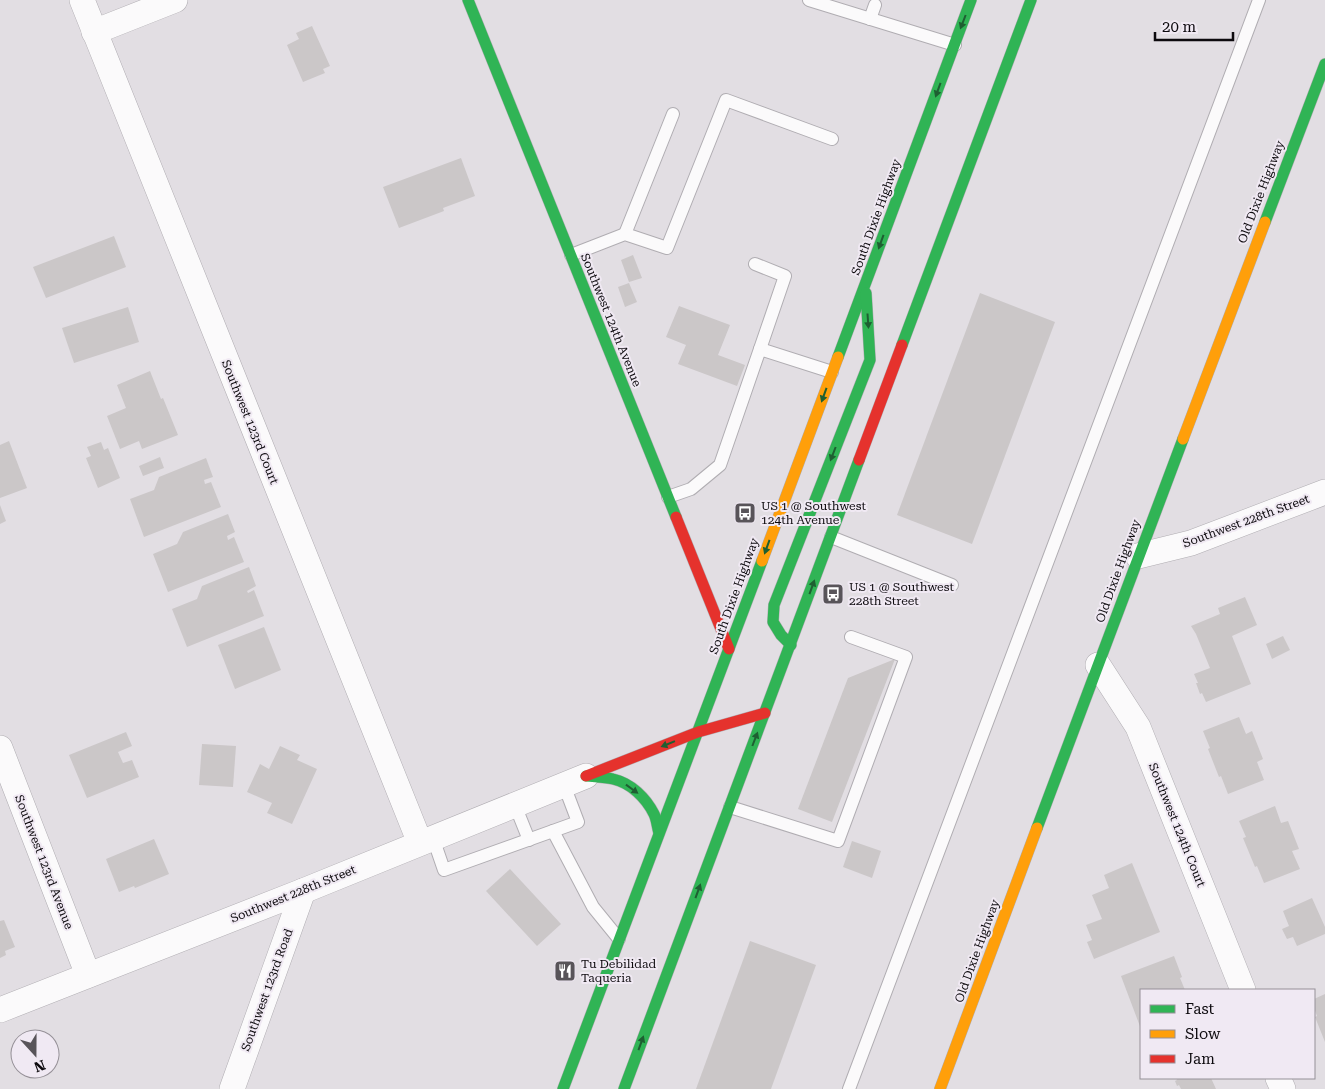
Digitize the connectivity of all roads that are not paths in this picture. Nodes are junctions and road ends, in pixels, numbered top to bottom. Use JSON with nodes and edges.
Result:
{"nodes":[{"id":1,"x":82,"y":0,"type":"edge"},
{"id":2,"x":175,"y":0,"type":"edge"},
{"id":3,"x":468,"y":0,"type":"edge"},
{"id":4,"x":809,"y":0,"type":"edge"},
{"id":5,"x":971,"y":0,"type":"edge"},
{"id":6,"x":1031,"y":0,"type":"edge"},
{"id":7,"x":1259,"y":0,"type":"edge"},
{"id":8,"x":875,"y":5,"type":"dead end"},
{"id":9,"x":870,"y":19,"type":"junction"},
{"id":10,"x":94,"y":32,"type":"junction"},
{"id":11,"x":955,"y":45,"type":"junction"},
{"id":12,"x":1325,"y":64,"type":"edge"},
{"id":13,"x":673,"y":114,"type":"dead end"},
{"id":14,"x":832,"y":139,"type":"dead end"},
{"id":15,"x":625,"y":234,"type":"junction"},
{"id":16,"x":570,"y":255,"type":"junction"},
{"id":17,"x":755,"y":264,"type":"dead end"},
{"id":18,"x":866,"y":283,"type":"junction"},
{"id":19,"x":760,"y":349,"type":"junction"},
{"id":20,"x":832,"y":372,"type":"junction"},
{"id":21,"x":1325,"y":492,"type":"edge"},
{"id":22,"x":668,"y":497,"type":"junction"},
{"id":23,"x":831,"y":537,"type":"junction"},
{"id":24,"x":1138,"y":556,"type":"junction"},
{"id":25,"x":952,"y":585,"type":"dead end"},
{"id":26,"x":851,"y":637,"type":"dead end"},
{"id":27,"x":791,"y":645,"type":"junction"},
{"id":28,"x":729,"y":649,"type":"junction"},
{"id":29,"x":1098,"y":665,"type":"junction"},
{"id":30,"x":765,"y":713,"type":"junction"},
{"id":31,"x":698,"y":732,"type":"junction"},
{"id":32,"x":0,"y":748,"type":"edge"},
{"id":33,"x":575,"y":781,"type":"junction"},
{"id":34,"x":515,"y":805,"type":"junction"},
{"id":35,"x":730,"y":806,"type":"junction"},
{"id":36,"x":553,"y":831,"type":"junction"},
{"id":37,"x":659,"y":833,"type":"junction"},
{"id":38,"x":426,"y":840,"type":"junction"},
{"id":39,"x":529,"y":840,"type":"junction"},
{"id":40,"x":303,"y":891,"type":"junction"},
{"id":41,"x":619,"y":939,"type":"junction"},
{"id":42,"x":88,"y":975,"type":"junction"},
{"id":43,"x":1244,"y":989,"type":"edge"},
{"id":44,"x":0,"y":1010,"type":"edge"},
{"id":45,"x":232,"y":1089,"type":"edge"},
{"id":46,"x":563,"y":1089,"type":"edge"},
{"id":47,"x":624,"y":1089,"type":"edge"},
{"id":48,"x":849,"y":1089,"type":"edge"},
{"id":49,"x":940,"y":1089,"type":"edge"}],
"edges":[{"from":1,"to":10,"type":"street","name":"Southwest 123rd Court"},
{"from":2,"to":10,"type":"street"},
{"from":3,"to":16,"type":"main road","name":"Southwest 124th Avenue"},
{"from":4,"to":9,"type":"lane"},
{"from":5,"to":11,"type":"main road","name":"South Dixie Highway","one_way":true},
{"from":6,"to":23,"type":"main road"},
{"from":7,"to":48,"type":"lane"},
{"from":8,"to":9,"type":"lane"},
{"from":9,"to":11,"type":"lane"},
{"from":10,"to":38,"type":"street","name":"Southwest 123rd Court"},
{"from":11,"to":18,"type":"main road","name":"South Dixie Highway","one_way":true},
{"from":12,"to":24,"type":"main road","name":"Old Dixie Highway"},
{"from":13,"to":15,"type":"lane"},
{"from":14,"to":15,"type":"lane"},
{"from":15,"to":16,"type":"lane"},
{"from":16,"to":22,"type":"main road","name":"Southwest 124th Avenue"},
{"from":17,"to":19,"type":"lane"},
{"from":18,"to":20,"type":"main road","name":"South Dixie Highway"},
{"from":18,"to":27,"type":"main road","one_way":true},
{"from":19,"to":20,"type":"lane"},
{"from":19,"to":22,"type":"lane"},
{"from":20,"to":28,"type":"main road","name":"South Dixie Highway","one_way":true},
{"from":21,"to":24,"type":"street","name":"Southwest 228th Street"},
{"from":22,"to":28,"type":"main road","name":"Southwest 124th Avenue"},
{"from":23,"to":25,"type":"lane"},
{"from":27,"to":23,"type":"main road","one_way":true},
{"from":24,"to":29,"type":"main road","name":"Old Dixie Highway"},
{"from":26,"to":35,"type":"lane"},
{"from":27,"to":30,"type":"main road"},
{"from":28,"to":31,"type":"main road","name":"South Dixie Highway"},
{"from":29,"to":43,"type":"street","name":"Southwest 124th Court"},
{"from":29,"to":49,"type":"main road","name":"Old Dixie Highway"},
{"from":30,"to":31,"type":"main road"},
{"from":35,"to":30,"type":"main road","one_way":true},
{"from":31,"to":33,"type":"main road","one_way":true},
{"from":31,"to":37,"type":"main road","name":"South Dixie Highway"},
{"from":32,"to":42,"type":"street","name":"Southwest 123rd Avenue"},
{"from":33,"to":34,"type":"street","name":"Southwest 228th Street"},
{"from":33,"to":36,"type":"lane"},
{"from":33,"to":37,"type":"main road","one_way":true},
{"from":34,"to":38,"type":"street","name":"Southwest 228th Street"},
{"from":34,"to":39,"type":"lane"},
{"from":47,"to":35,"type":"main road","one_way":true},
{"from":36,"to":39,"type":"lane"},
{"from":36,"to":41,"type":"lane"},
{"from":37,"to":41,"type":"main road","name":"South Dixie Highway"},
{"from":38,"to":39,"type":"lane"},
{"from":38,"to":40,"type":"street","name":"Southwest 228th Street"},
{"from":40,"to":42,"type":"street","name":"Southwest 228th Street"},
{"from":40,"to":45,"type":"street","name":"Southwest 123rd Road"},
{"from":41,"to":46,"type":"main road","name":"South Dixie Highway"},
{"from":42,"to":44,"type":"street","name":"Southwest 228th Street"}]}
